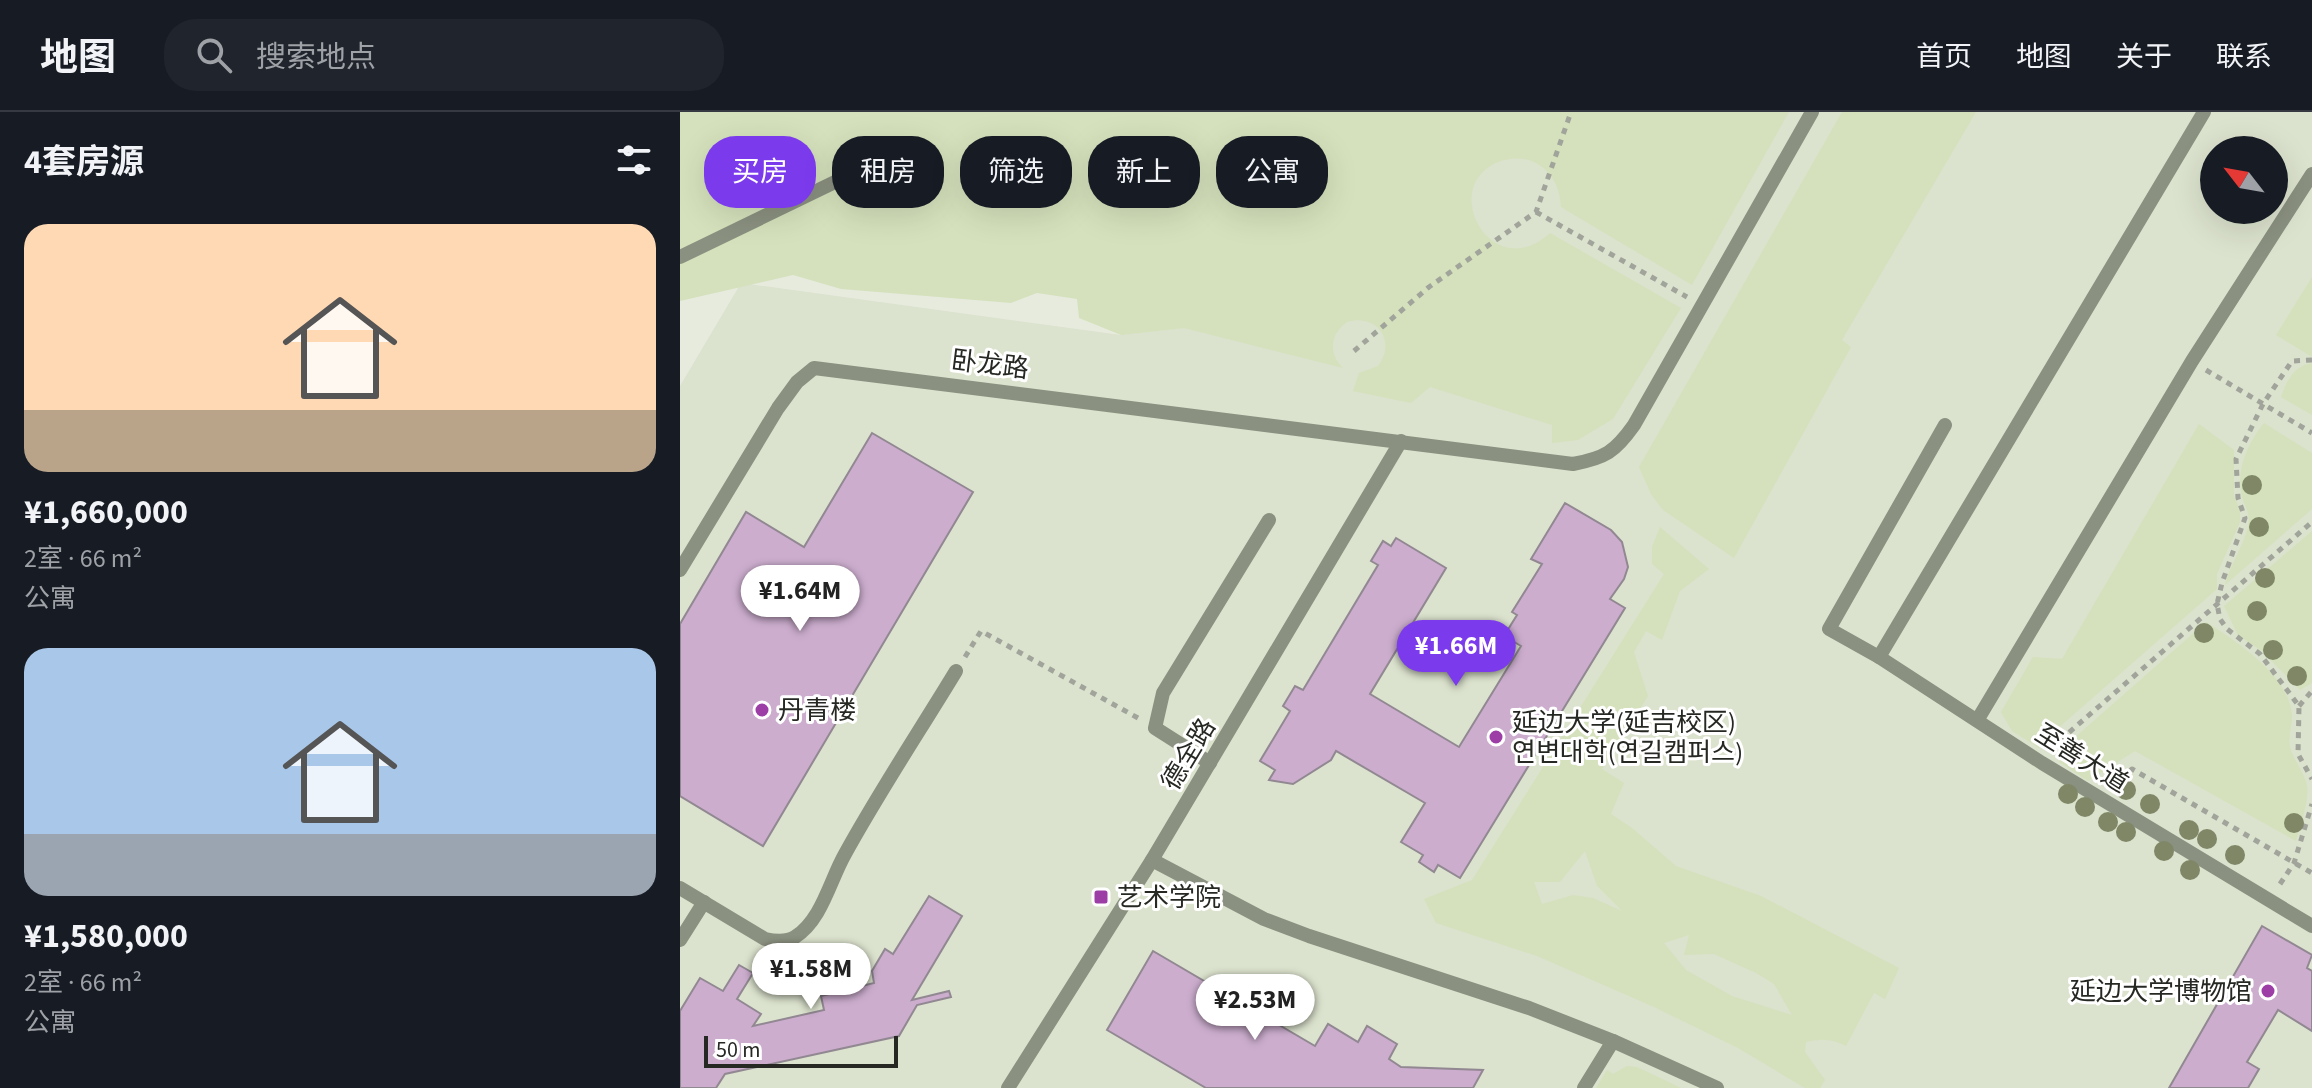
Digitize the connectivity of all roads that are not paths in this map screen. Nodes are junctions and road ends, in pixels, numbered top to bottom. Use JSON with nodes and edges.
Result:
{"nodes":[{"id":1,"x":1812,"y":112,"type":"edge"},
{"id":2,"x":2204,"y":112,"type":"edge"},
{"id":3,"x":2312,"y":174,"type":"edge"},
{"id":4,"x":832,"y":183,"type":"edge"},
{"id":5,"x":680,"y":257,"type":"edge"},
{"id":6,"x":1945,"y":425,"type":"dead end"},
{"id":7,"x":1401,"y":441,"type":"junction"},
{"id":8,"x":1269,"y":520,"type":"dead end"},
{"id":9,"x":680,"y":570,"type":"edge"},
{"id":10,"x":1879,"y":657,"type":"junction"},
{"id":11,"x":956,"y":671,"type":"road end"},
{"id":12,"x":1978,"y":719,"type":"junction"},
{"id":13,"x":1210,"y":763,"type":"junction"},
{"id":14,"x":1152,"y":860,"type":"junction"},
{"id":15,"x":680,"y":888,"type":"edge"},
{"id":16,"x":704,"y":902,"type":"junction"},
{"id":17,"x":2312,"y":926,"type":"edge"},
{"id":18,"x":680,"y":940,"type":"edge"},
{"id":19,"x":1613,"y":1041,"type":"junction"},
{"id":20,"x":1008,"y":1088,"type":"edge"},
{"id":21,"x":1584,"y":1088,"type":"edge"},
{"id":22,"x":1717,"y":1088,"type":"edge"}],
"edges":[{"from":1,"to":7,"type":"lane"},
{"from":2,"to":10,"type":"lane"},
{"from":3,"to":12,"type":"lane"},
{"from":4,"to":5,"type":"lane"},
{"from":6,"to":10,"type":"lane","name":"至善大道"},
{"from":7,"to":9,"type":"lane","name":"卧龙路"},
{"from":7,"to":13,"type":"lane","name":"德全路"},
{"from":8,"to":13,"type":"lane"},
{"from":10,"to":12,"type":"lane","name":"至善大道"},
{"from":11,"to":16,"type":"lane"},
{"from":12,"to":17,"type":"lane","name":"至善大道"},
{"from":13,"to":14,"type":"lane","name":"德全路"},
{"from":14,"to":19,"type":"lane"},
{"from":14,"to":20,"type":"lane","name":"德全路"},
{"from":15,"to":16,"type":"lane"},
{"from":16,"to":18,"type":"lane"},
{"from":19,"to":21,"type":"lane"},
{"from":19,"to":22,"type":"lane"}]}
